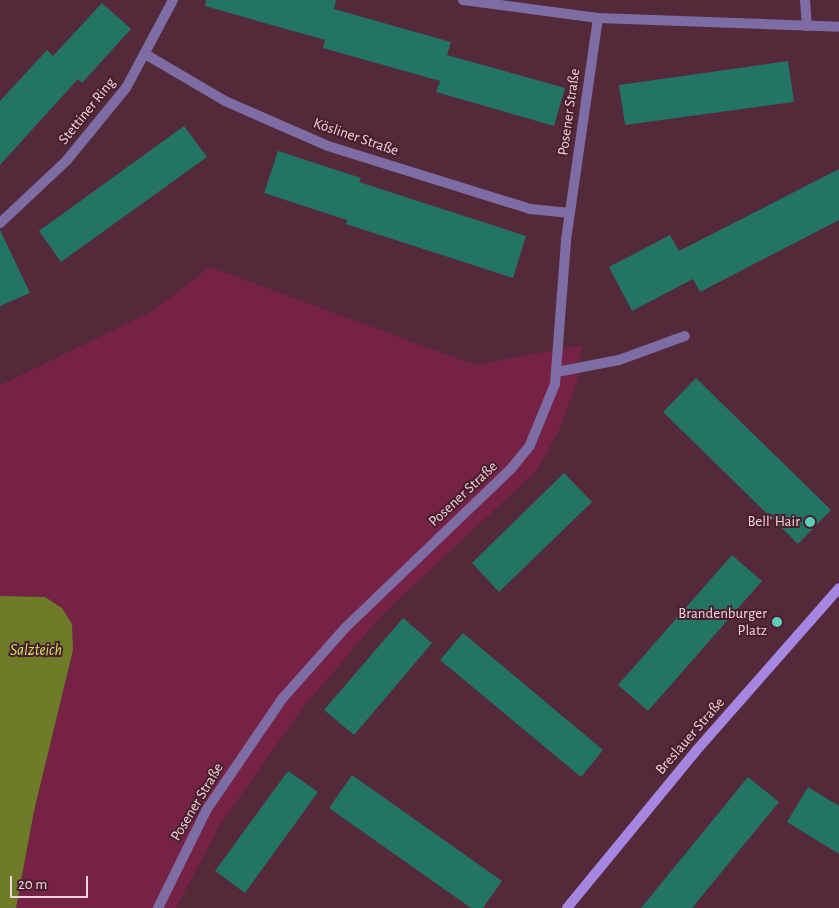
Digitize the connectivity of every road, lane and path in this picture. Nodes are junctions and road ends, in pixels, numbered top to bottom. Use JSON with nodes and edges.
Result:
{"nodes":[{"id":1,"x":173,"y":0,"type":"edge"},
{"id":2,"x":463,"y":0,"type":"edge"},
{"id":3,"x":805,"y":0,"type":"edge"},
{"id":4,"x":598,"y":18,"type":"junction"},
{"id":5,"x":807,"y":26,"type":"junction"},
{"id":6,"x":839,"y":27,"type":"edge"},
{"id":7,"x":145,"y":54,"type":"junction"},
{"id":8,"x":570,"y":214,"type":"junction"},
{"id":9,"x":0,"y":223,"type":"edge"},
{"id":10,"x":685,"y":336,"type":"dead end"},
{"id":11,"x":557,"y":372,"type":"junction"},
{"id":12,"x":839,"y":588,"type":"edge"},
{"id":13,"x":158,"y":908,"type":"edge"},
{"id":14,"x":567,"y":908,"type":"edge"}],
"edges":[{"from":1,"to":7,"type":"street","name":"Stettiner Ring"},
{"from":2,"to":4,"type":"street"},
{"from":3,"to":5,"type":"street"},
{"from":4,"to":5,"type":"street"},
{"from":4,"to":8,"type":"street","name":"Posener Straße"},
{"from":5,"to":6,"type":"street"},
{"from":7,"to":8,"type":"street","name":"Kösliner Straße"},
{"from":7,"to":9,"type":"street","name":"Stettiner Ring"},
{"from":8,"to":11,"type":"street","name":"Posener Straße"},
{"from":10,"to":11,"type":"street"},
{"from":11,"to":13,"type":"street","name":"Posener Straße"},
{"from":12,"to":14,"type":"street","name":"Breslauer Straße"}]}
